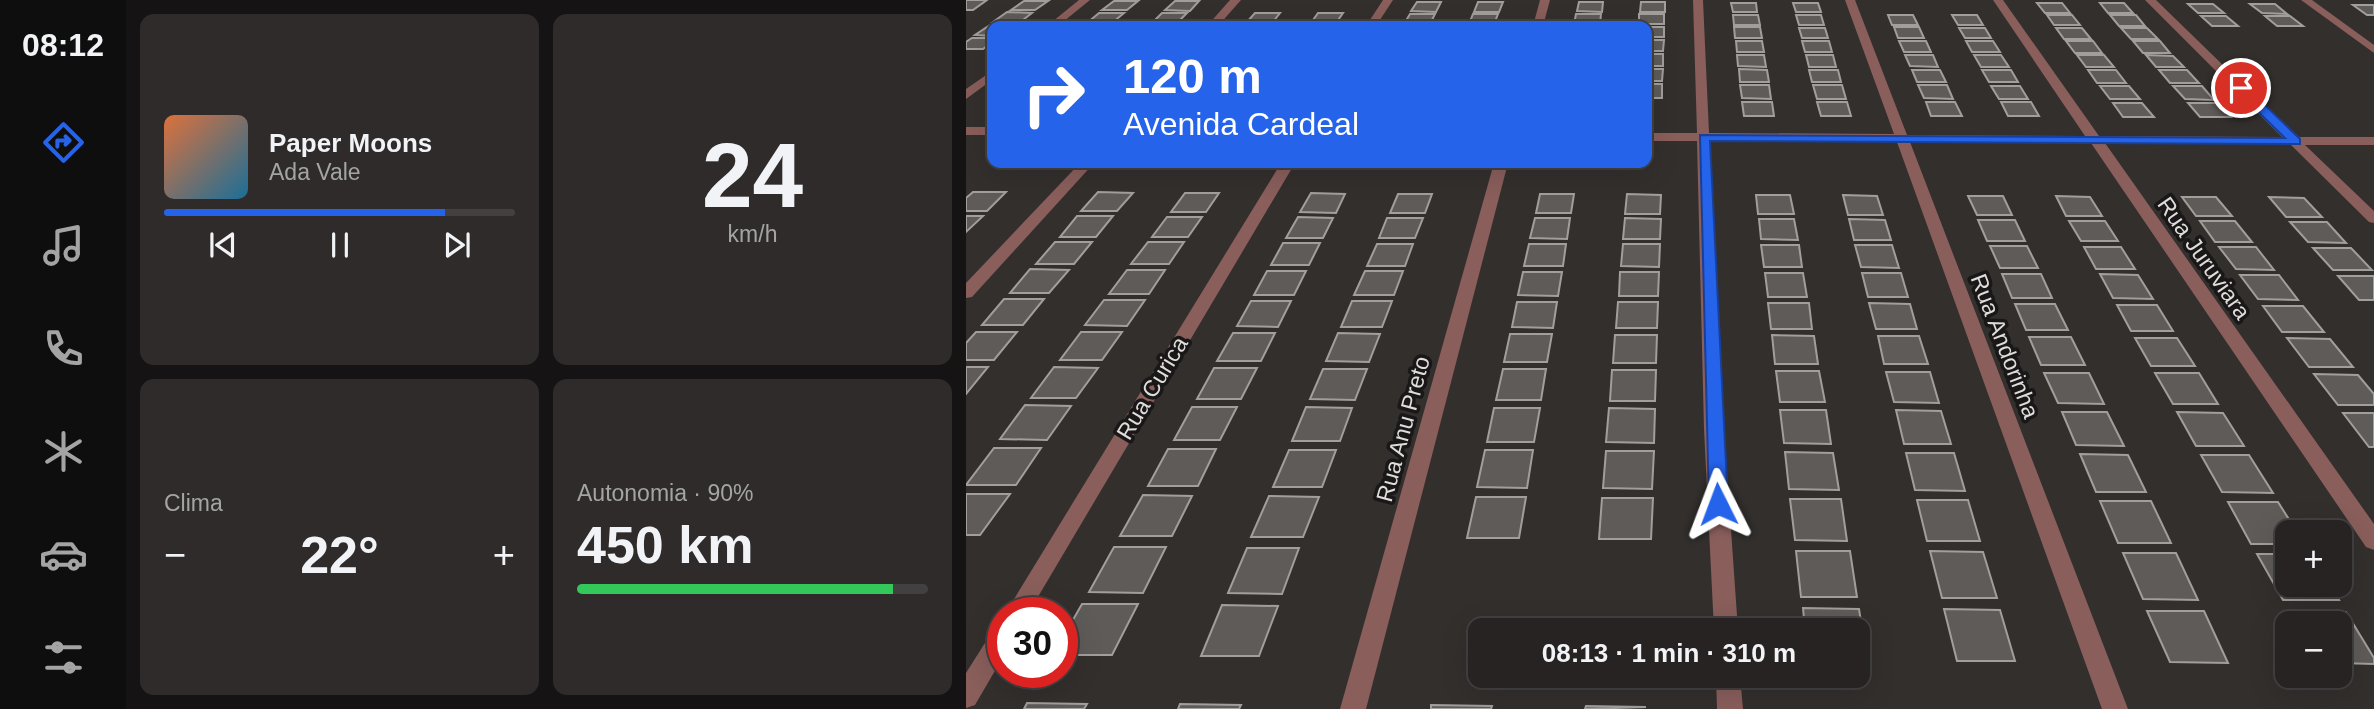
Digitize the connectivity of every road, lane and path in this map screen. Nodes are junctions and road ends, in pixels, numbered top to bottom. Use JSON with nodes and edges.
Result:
{"nodes":[{"id":1,"x":1085,"y":0,"type":"edge"},
{"id":2,"x":1236,"y":0,"type":"edge"},
{"id":3,"x":1388,"y":0,"type":"edge"},
{"id":4,"x":1545,"y":0,"type":"edge"},
{"id":5,"x":1698,"y":0,"type":"edge"},
{"id":6,"x":1850,"y":0,"type":"edge"},
{"id":7,"x":1998,"y":0,"type":"edge"},
{"id":8,"x":2150,"y":0,"type":"edge"},
{"id":9,"x":2306,"y":0,"type":"edge"},
{"id":10,"x":1058,"y":21,"type":"edge"},
{"id":11,"x":1217,"y":21,"type":"edge"},
{"id":12,"x":1374,"y":21,"type":"edge"},
{"id":13,"x":1539,"y":21,"type":"edge"},
{"id":14,"x":2374,"y":50,"type":"edge"},
{"id":15,"x":987,"y":78,"type":"edge"},
{"id":16,"x":966,"y":96,"type":"edge"},
{"id":17,"x":966,"y":131,"type":"edge"},
{"id":18,"x":987,"y":131,"type":"edge"},
{"id":19,"x":1900,"y":136,"type":"junction"},
{"id":20,"x":1652,"y":137,"type":"edge"},
{"id":21,"x":1704,"y":138,"type":"junction"},
{"id":22,"x":2093,"y":138,"type":"junction"},
{"id":23,"x":2296,"y":141,"type":"junction"},
{"id":24,"x":2374,"y":142,"type":"edge"},
{"id":25,"x":1082,"y":168,"type":"edge"},
{"id":26,"x":1285,"y":168,"type":"edge"},
{"id":27,"x":1500,"y":168,"type":"edge"},
{"id":28,"x":2374,"y":219,"type":"edge"},
{"id":29,"x":966,"y":293,"type":"edge"},
{"id":30,"x":2374,"y":541,"type":"edge"},
{"id":31,"x":1026,"y":597,"type":"edge"},
{"id":32,"x":1725,"y":618,"type":"edge"},
{"id":33,"x":987,"y":661,"type":"edge"},
{"id":34,"x":1729,"y":688,"type":"edge"},
{"id":35,"x":966,"y":696,"type":"edge"},
{"id":36,"x":1353,"y":709,"type":"edge"},
{"id":37,"x":1730,"y":709,"type":"edge"},
{"id":38,"x":2115,"y":709,"type":"edge"}],
"edges":[{"from":1,"to":10,"type":"street"},
{"from":2,"to":11,"type":"street"},
{"from":3,"to":12,"type":"street"},
{"from":4,"to":13,"type":"street"},
{"from":5,"to":21,"type":"street"},
{"from":6,"to":19,"type":"street","name":"Rua Andorinha"},
{"from":7,"to":22,"type":"street","name":"Rua Juruviara"},
{"from":8,"to":23,"type":"street"},
{"from":9,"to":14,"type":"street"},
{"from":15,"to":16,"type":"street"},
{"from":17,"to":18,"type":"street"},
{"from":19,"to":21,"type":"street"},
{"from":19,"to":22,"type":"street"},
{"from":19,"to":38,"type":"street","name":"Rua Andorinha"},
{"from":20,"to":21,"type":"street"},
{"from":21,"to":32,"type":"street"},
{"from":22,"to":23,"type":"street"},
{"from":22,"to":30,"type":"street","name":"Rua Juruviara"},
{"from":23,"to":24,"type":"street"},
{"from":23,"to":28,"type":"street"},
{"from":25,"to":29,"type":"street"},
{"from":26,"to":31,"type":"street","name":"Rua Curica"},
{"from":27,"to":36,"type":"street","name":"Rua Anu Preto"},
{"from":33,"to":35,"type":"street"},
{"from":34,"to":37,"type":"street"}]}
